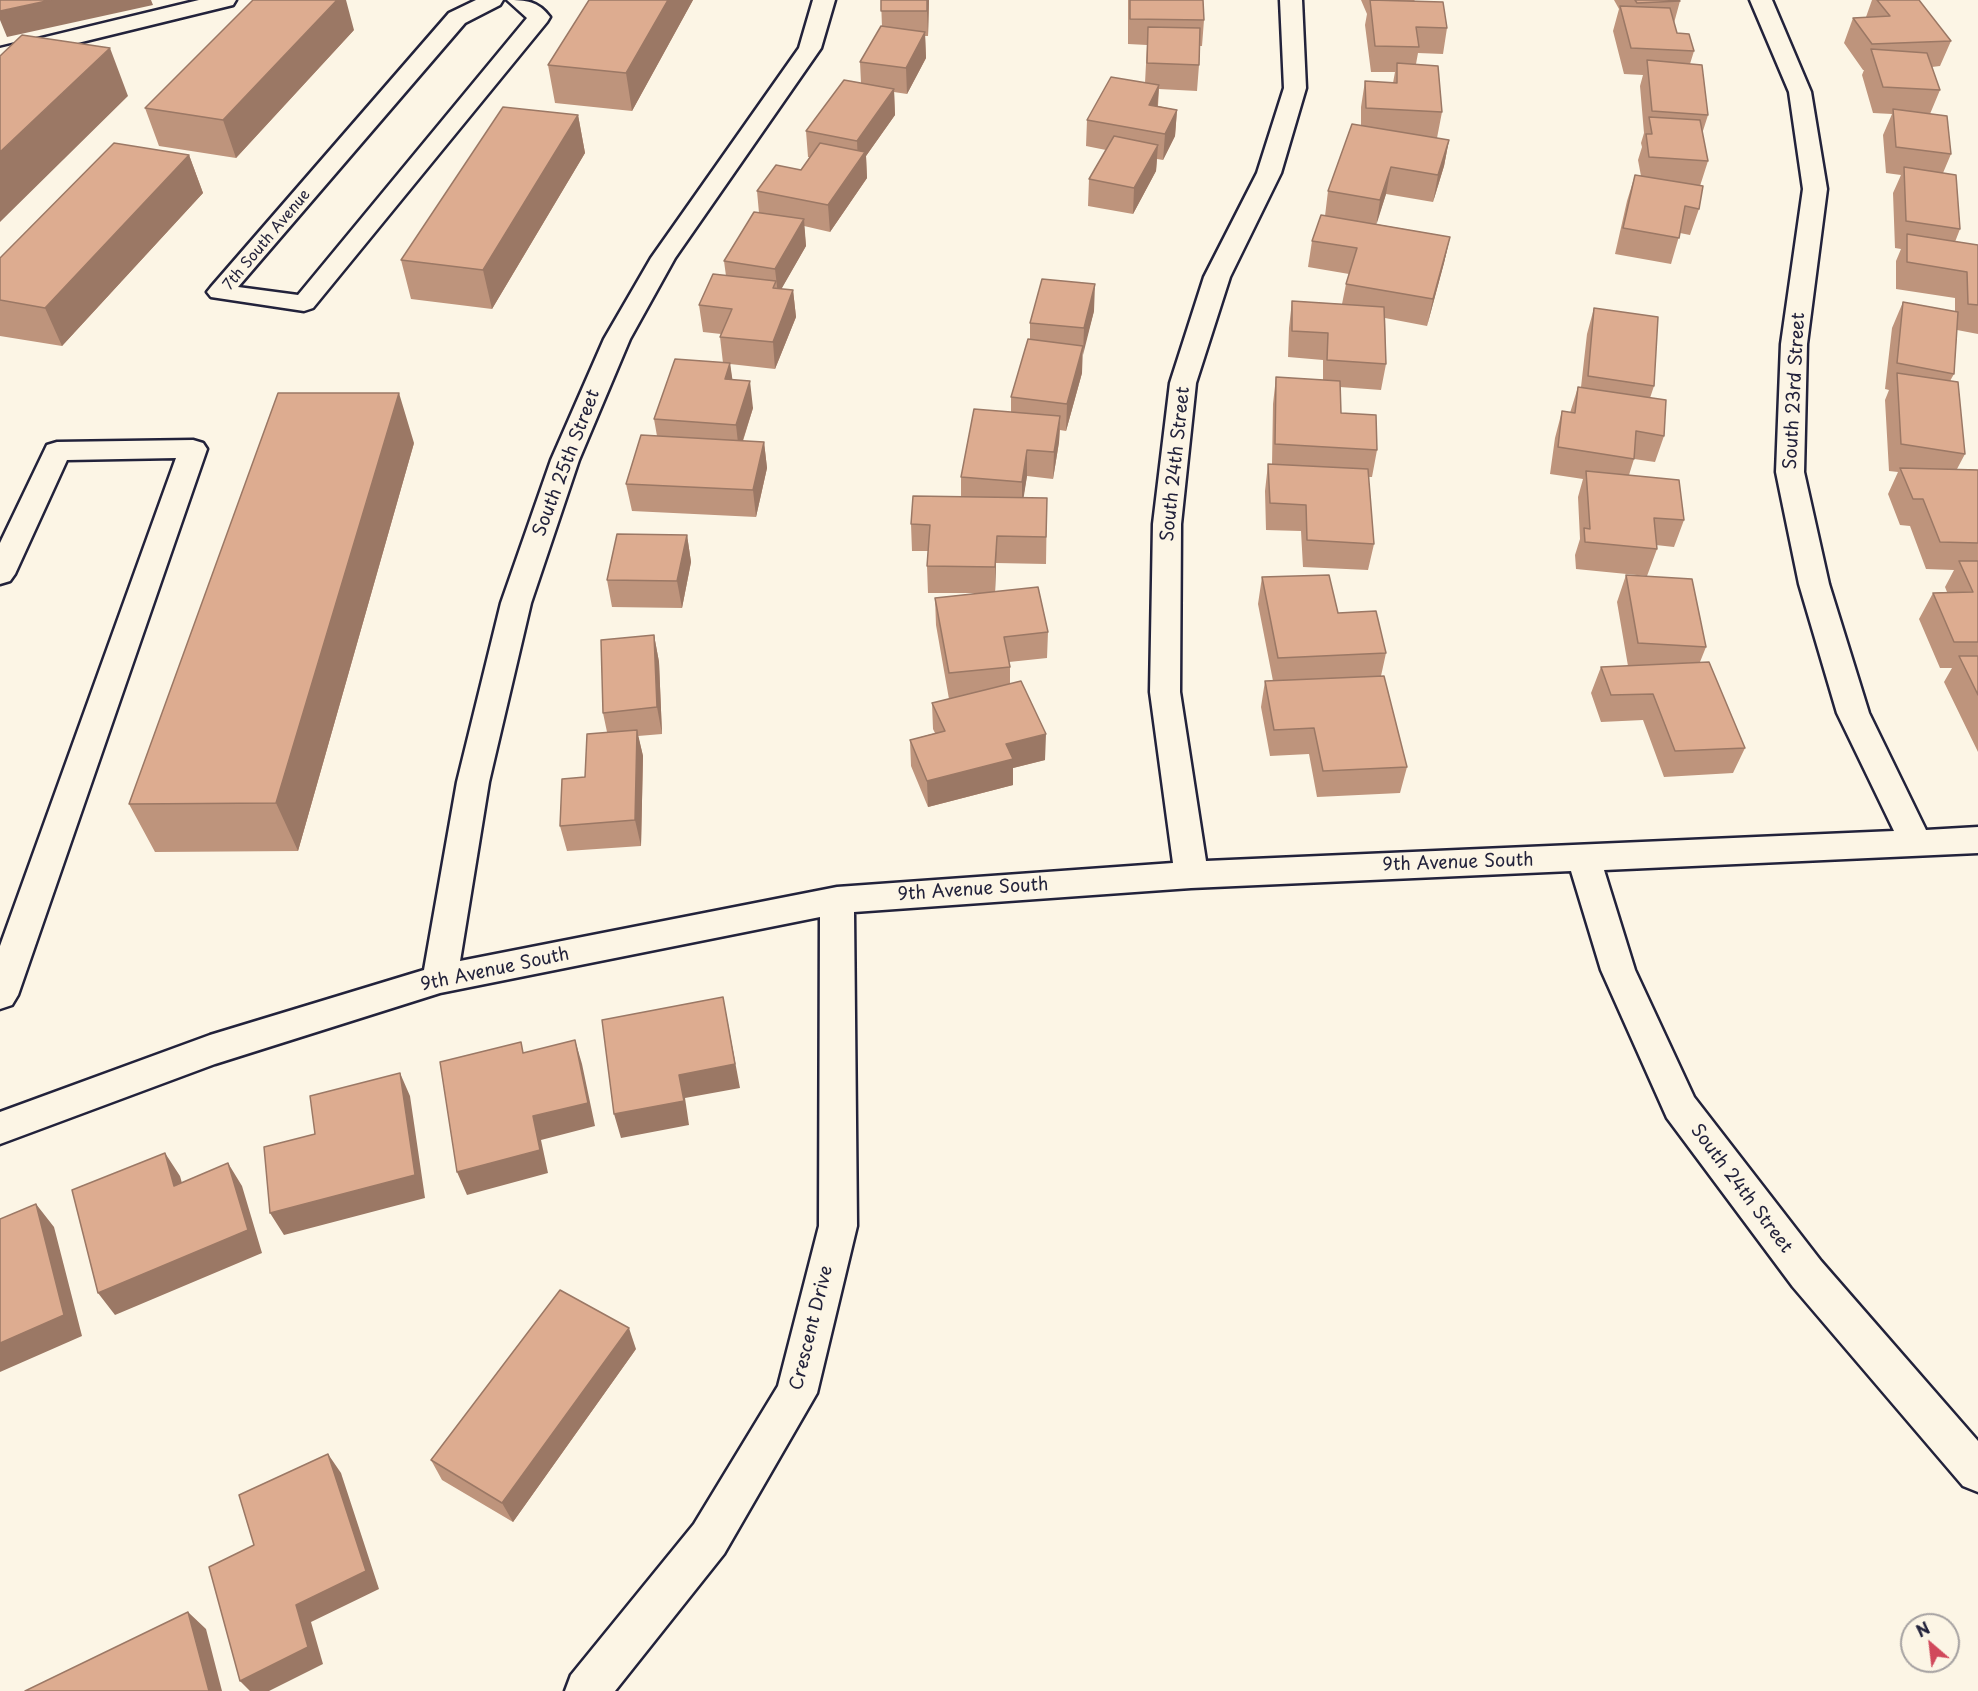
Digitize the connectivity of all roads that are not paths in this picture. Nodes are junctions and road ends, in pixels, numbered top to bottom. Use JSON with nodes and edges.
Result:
{"nodes":[{"id":1,"x":225,"y":0,"type":"edge"},
{"id":2,"x":492,"y":0,"type":"edge"},
{"id":3,"x":518,"y":0,"type":"edge"},
{"id":4,"x":824,"y":0,"type":"edge"},
{"id":5,"x":1291,"y":0,"type":"edge"},
{"id":6,"x":1761,"y":0,"type":"edge"},
{"id":7,"x":0,"y":55,"type":"edge"},
{"id":8,"x":0,"y":574,"type":"edge"},
{"id":9,"x":1978,"y":840,"type":"edge"},
{"id":10,"x":1916,"y":842,"type":"junction"},
{"id":11,"x":1584,"y":858,"type":"junction"},
{"id":12,"x":1191,"y":875,"type":"junction"},
{"id":13,"x":837,"y":900,"type":"junction"},
{"id":14,"x":440,"y":979,"type":"junction"},
{"id":15,"x":0,"y":994,"type":"edge"},
{"id":16,"x":0,"y":1128,"type":"edge"},
{"id":17,"x":1978,"y":1472,"type":"edge"},
{"id":18,"x":587,"y":1691,"type":"edge"}],
"edges":[{"from":1,"to":7,"type":"street"},
{"from":2,"to":3,"type":"street","name":"7th South Avenue"},
{"from":4,"to":14,"type":"street","name":"South 25th Street"},
{"from":5,"to":12,"type":"street","name":"South 24th Street"},
{"from":6,"to":10,"type":"street","name":"South 23rd Street"},
{"from":8,"to":15,"type":"street"},
{"from":9,"to":10,"type":"street","name":"9th Avenue South"},
{"from":10,"to":11,"type":"street","name":"9th Avenue South"},
{"from":11,"to":12,"type":"street","name":"9th Avenue South"},
{"from":11,"to":17,"type":"street","name":"South 24th Street"},
{"from":12,"to":13,"type":"street","name":"9th Avenue South"},
{"from":13,"to":14,"type":"street","name":"9th Avenue South"},
{"from":13,"to":18,"type":"street","name":"Crescent Drive"},
{"from":14,"to":16,"type":"street","name":"9th Avenue South"}]}
